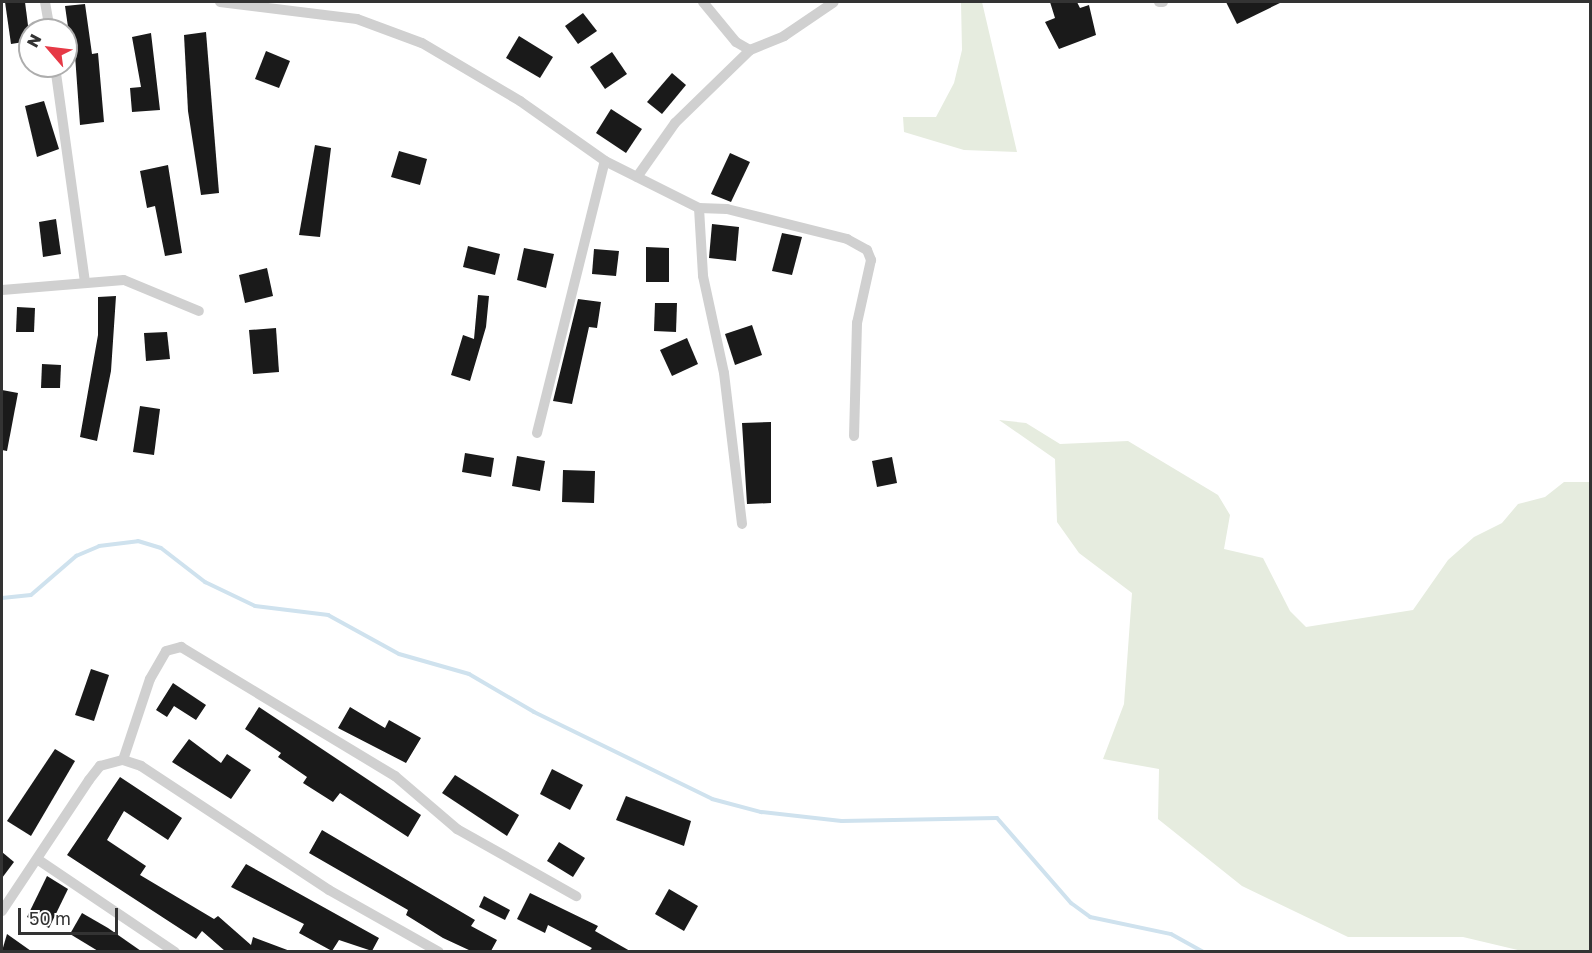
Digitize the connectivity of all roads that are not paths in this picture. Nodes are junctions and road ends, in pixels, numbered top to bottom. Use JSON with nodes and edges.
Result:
{"nodes":[{"id":1,"x":45,"y":2,"type":"edge"},
{"id":2,"x":220,"y":2,"type":"edge"},
{"id":3,"x":703,"y":2,"type":"edge"},
{"id":4,"x":834,"y":2,"type":"edge"},
{"id":5,"x":295,"y":7,"type":"edge"},
{"id":6,"x":48,"y":18,"type":"edge"},
{"id":7,"x":750,"y":50,"type":"junction"},
{"id":8,"x":58,"y":78,"type":"edge"},
{"id":9,"x":605,"y":161,"type":"junction"},
{"id":10,"x":637,"y":177,"type":"junction"},
{"id":11,"x":699,"y":208,"type":"junction"},
{"id":12,"x":85,"y":281,"type":"junction"},
{"id":13,"x":2,"y":290,"type":"edge"},
{"id":14,"x":199,"y":310,"type":"dead end"},
{"id":15,"x":537,"y":433,"type":"dead end"},
{"id":16,"x":854,"y":436,"type":"dead end"},
{"id":17,"x":742,"y":524,"type":"dead end"},
{"id":18,"x":123,"y":760,"type":"junction"},
{"id":19,"x":40,"y":861,"type":"junction"},
{"id":20,"x":576,"y":896,"type":"dead end"},
{"id":21,"x":2,"y":911,"type":"edge"},
{"id":22,"x":175,"y":951,"type":"edge"},
{"id":23,"x":439,"y":951,"type":"edge"}],
"edges":[{"from":1,"to":6,"type":"street"},
{"from":2,"to":5,"type":"street"},
{"from":3,"to":7,"type":"street"},
{"from":4,"to":7,"type":"street"},
{"from":5,"to":9,"type":"street"},
{"from":7,"to":10,"type":"street"},
{"from":8,"to":12,"type":"street"},
{"from":9,"to":10,"type":"street"},
{"from":9,"to":15,"type":"street"},
{"from":10,"to":11,"type":"street"},
{"from":11,"to":16,"type":"street"},
{"from":11,"to":17,"type":"street"},
{"from":12,"to":13,"type":"street"},
{"from":12,"to":14,"type":"street"},
{"from":18,"to":19,"type":"street"},
{"from":18,"to":20,"type":"street"},
{"from":18,"to":23,"type":"street"},
{"from":19,"to":21,"type":"street"},
{"from":19,"to":22,"type":"street"}]}
